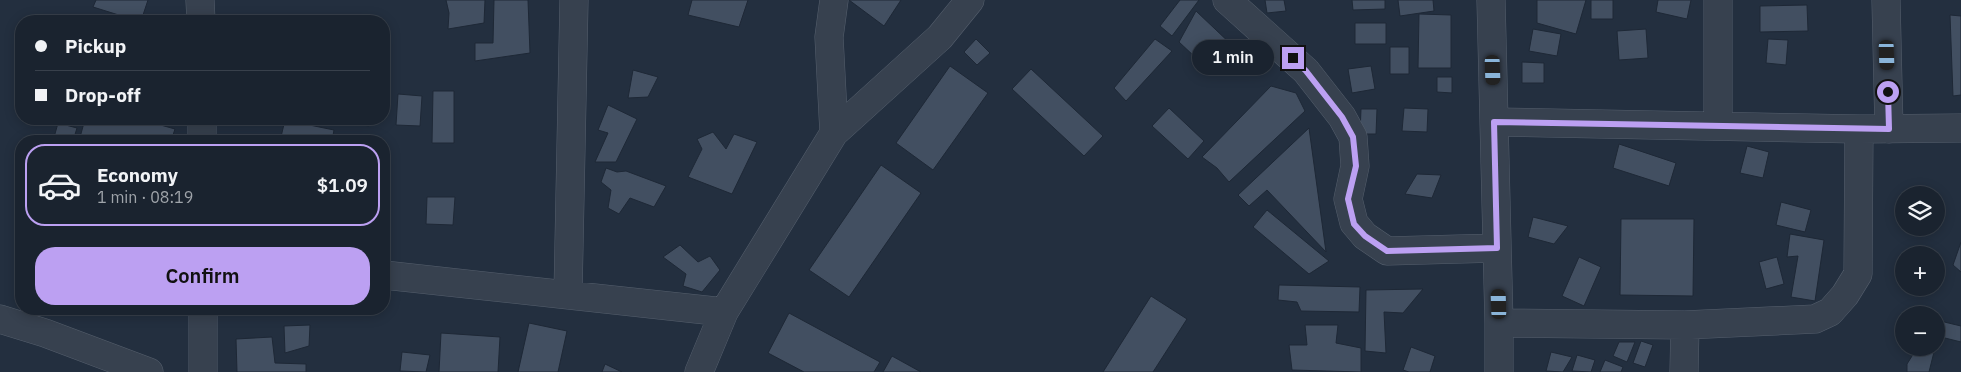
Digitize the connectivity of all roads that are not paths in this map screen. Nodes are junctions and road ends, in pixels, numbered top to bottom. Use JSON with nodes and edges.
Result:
{"nodes":[{"id":1,"x":200,"y":0,"type":"edge"},
{"id":2,"x":574,"y":0,"type":"edge"},
{"id":3,"x":834,"y":0,"type":"edge"},
{"id":4,"x":970,"y":0,"type":"edge"},
{"id":5,"x":1227,"y":0,"type":"edge"},
{"id":6,"x":1491,"y":0,"type":"edge"},
{"id":7,"x":1718,"y":0,"type":"edge"},
{"id":8,"x":1886,"y":0,"type":"edge"},
{"id":9,"x":201,"y":15,"type":"edge"},
{"id":10,"x":1494,"y":122,"type":"junction"},
{"id":11,"x":1718,"y":126,"type":"junction"},
{"id":12,"x":1961,"y":128,"type":"edge"},
{"id":13,"x":1889,"y":129,"type":"junction"},
{"id":14,"x":1859,"y":130,"type":"junction"},
{"id":15,"x":834,"y":132,"type":"junction"},
{"id":16,"x":1497,"y":248,"type":"junction"},
{"id":17,"x":390,"y":276,"type":"edge"},
{"id":18,"x":568,"y":294,"type":"junction"},
{"id":19,"x":724,"y":312,"type":"junction"},
{"id":20,"x":204,"y":315,"type":"edge"},
{"id":21,"x":0,"y":319,"type":"edge"},
{"id":22,"x":1499,"y":323,"type":"junction"},
{"id":23,"x":1685,"y":325,"type":"junction"},
{"id":24,"x":149,"y":372,"type":"edge"},
{"id":25,"x":203,"y":372,"type":"edge"},
{"id":26,"x":698,"y":372,"type":"edge"},
{"id":27,"x":1499,"y":372,"type":"edge"},
{"id":28,"x":1684,"y":372,"type":"edge"}],
"edges":[{"from":1,"to":9,"type":"street"},
{"from":2,"to":18,"type":"street"},
{"from":3,"to":15,"type":"street"},
{"from":4,"to":15,"type":"street"},
{"from":5,"to":16,"type":"street"},
{"from":6,"to":10,"type":"street"},
{"from":7,"to":11,"type":"street"},
{"from":8,"to":13,"type":"street"},
{"from":10,"to":11,"type":"street"},
{"from":10,"to":16,"type":"street"},
{"from":11,"to":14,"type":"street"},
{"from":12,"to":13,"type":"street"},
{"from":13,"to":14,"type":"street"},
{"from":14,"to":23,"type":"street"},
{"from":15,"to":19,"type":"street"},
{"from":16,"to":22,"type":"street"},
{"from":17,"to":18,"type":"street"},
{"from":18,"to":19,"type":"street"},
{"from":19,"to":26,"type":"street"},
{"from":20,"to":25,"type":"street"},
{"from":21,"to":24,"type":"street"},
{"from":22,"to":23,"type":"street"},
{"from":22,"to":27,"type":"street"},
{"from":23,"to":28,"type":"street"}]}
